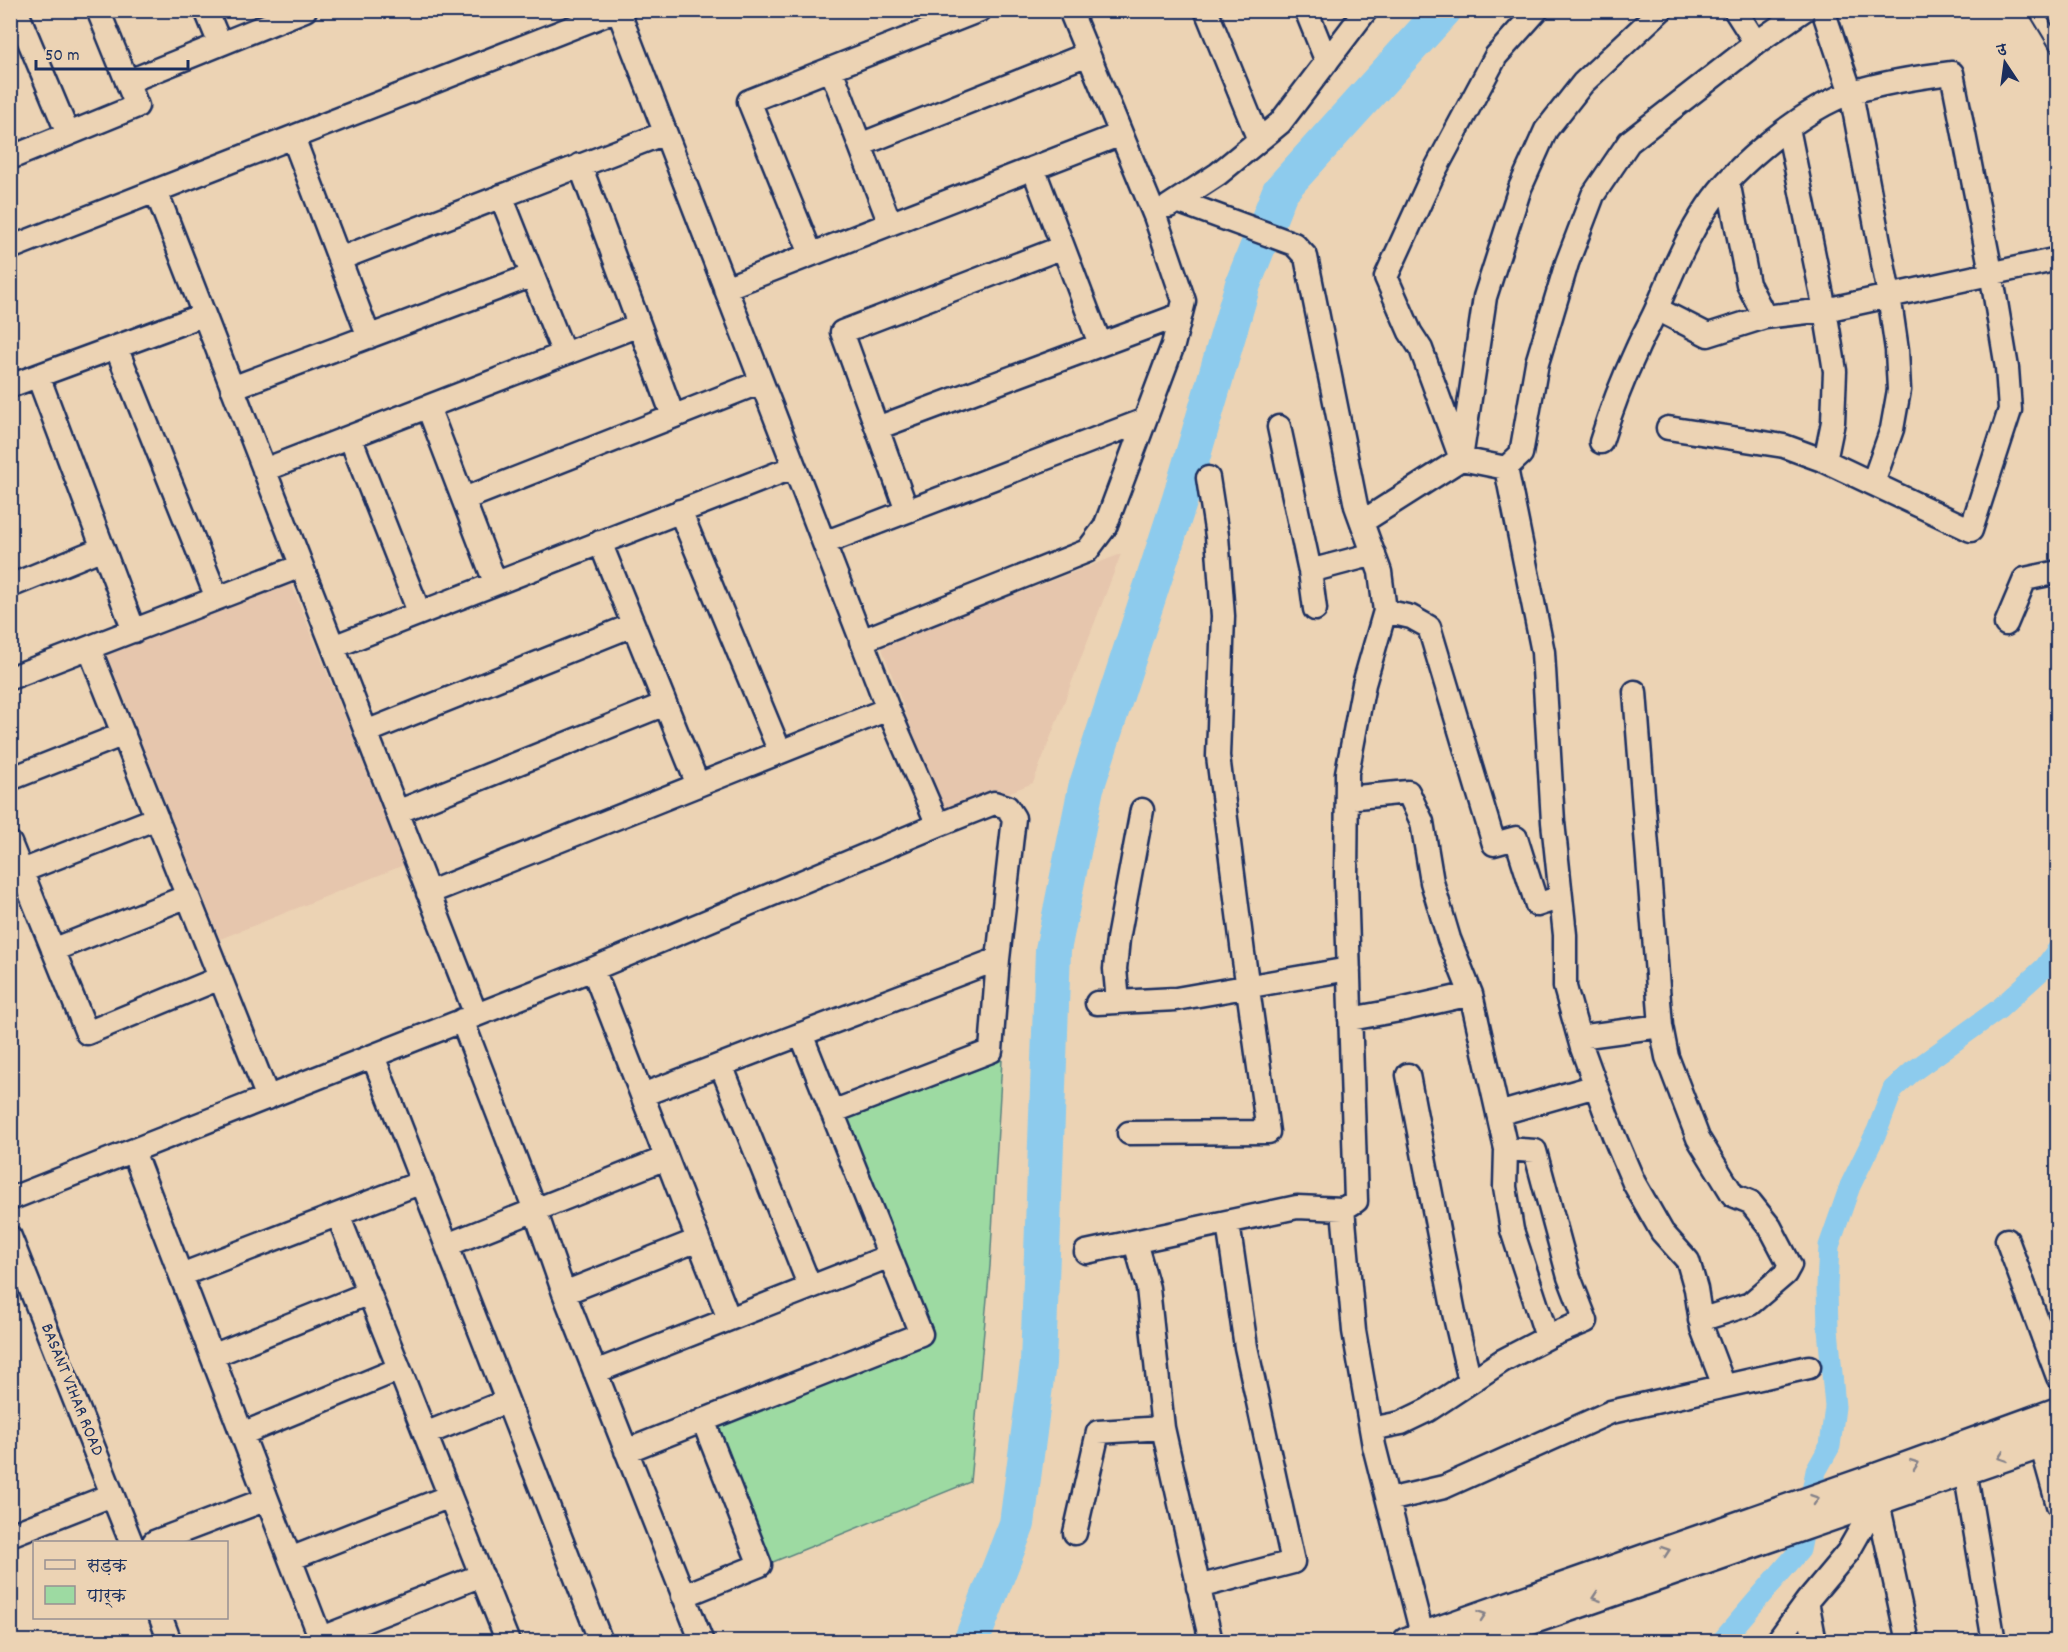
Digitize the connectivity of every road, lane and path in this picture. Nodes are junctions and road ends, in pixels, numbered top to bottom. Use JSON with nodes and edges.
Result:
{"nodes":[{"id":1,"x":16,"y":10,"type":"edge"},
{"id":2,"x":98,"y":10,"type":"edge"},
{"id":3,"x":206,"y":10,"type":"edge"},
{"id":4,"x":305,"y":10,"type":"edge"},
{"id":5,"x":980,"y":10,"type":"edge"},
{"id":6,"x":1070,"y":10,"type":"edge"},
{"id":7,"x":1206,"y":10,"type":"edge"},
{"id":8,"x":1306,"y":10,"type":"edge"},
{"id":9,"x":1366,"y":10,"type":"edge"},
{"id":10,"x":1538,"y":10,"type":"edge"},
{"id":11,"x":1735,"y":10,"type":"edge"},
{"id":12,"x":1804,"y":10,"type":"edge"},
{"id":13,"x":1823,"y":10,"type":"edge"},
{"id":14,"x":2035,"y":10,"type":"edge"},
{"id":15,"x":611,"y":12,"type":"edge"},
{"id":16,"x":1652,"y":13,"type":"edge"},
{"id":17,"x":1756,"y":43,"type":"junction"},
{"id":18,"x":220,"y":44,"type":"junction"},
{"id":19,"x":2058,"y":48,"type":"edge"},
{"id":20,"x":1088,"y":54,"type":"junction"},
{"id":21,"x":1327,"y":62,"type":"junction"},
{"id":22,"x":831,"y":69,"type":"junction"},
{"id":23,"x":127,"y":82,"type":"junction"},
{"id":24,"x":1851,"y":93,"type":"junction"},
{"id":25,"x":1788,"y":128,"type":"junction"},
{"id":26,"x":665,"y":133,"type":"junction"},
{"id":27,"x":68,"y":134,"type":"junction"},
{"id":28,"x":1121,"y":134,"type":"junction"},
{"id":29,"x":293,"y":137,"type":"junction"},
{"id":30,"x":1259,"y":140,"type":"junction"},
{"id":31,"x":860,"y":145,"type":"junction"},
{"id":32,"x":10,"y":158,"type":"edge"},
{"id":33,"x":580,"y":165,"type":"junction"},
{"id":34,"x":1033,"y":168,"type":"junction"},
{"id":35,"x":1728,"y":181,"type":"junction"},
{"id":36,"x":156,"y":191,"type":"junction"},
{"id":37,"x":501,"y":196,"type":"junction"},
{"id":38,"x":1178,"y":201,"type":"junction"},
{"id":39,"x":1155,"y":216,"type":"junction"},
{"id":40,"x":890,"y":224,"type":"junction"},
{"id":41,"x":1063,"y":247,"type":"junction"},
{"id":42,"x":10,"y":248,"type":"edge"},
{"id":43,"x":811,"y":254,"type":"junction"},
{"id":44,"x":339,"y":259,"type":"junction"},
{"id":45,"x":2058,"y":259,"type":"edge"},
{"id":46,"x":1991,"y":272,"type":"junction"},
{"id":47,"x":533,"y":275,"type":"junction"},
{"id":48,"x":725,"y":288,"type":"junction"},
{"id":49,"x":1889,"y":295,"type":"junction"},
{"id":50,"x":1657,"y":309,"type":"junction"},
{"id":51,"x":1825,"y":310,"type":"junction"},
{"id":52,"x":203,"y":315,"type":"junction"},
{"id":53,"x":1180,"y":315,"type":"junction"},
{"id":54,"x":1765,"y":317,"type":"junction"},
{"id":55,"x":639,"y":325,"type":"junction"},
{"id":56,"x":369,"y":337,"type":"junction"},
{"id":57,"x":1100,"y":344,"type":"junction"},
{"id":58,"x":116,"y":347,"type":"junction"},
{"id":59,"x":564,"y":354,"type":"junction"},
{"id":60,"x":38,"y":376,"type":"junction"},
{"id":61,"x":761,"y":382,"type":"junction"},
{"id":62,"x":10,"y":386,"type":"edge"},
{"id":63,"x":232,"y":388,"type":"junction"},
{"id":64,"x":428,"y":407,"type":"junction"},
{"id":65,"x":673,"y":416,"type":"junction"},
{"id":66,"x":1145,"y":420,"type":"junction"},
{"id":67,"x":1279,"y":427,"type":"dead end"},
{"id":68,"x":877,"y":428,"type":"junction"},
{"id":69,"x":1668,"y":428,"type":"dead end"},
{"id":70,"x":350,"y":437,"type":"junction"},
{"id":71,"x":1600,"y":442,"type":"dead end"},
{"id":72,"x":1461,"y":459,"type":"junction"},
{"id":73,"x":1826,"y":460,"type":"junction"},
{"id":74,"x":794,"y":466,"type":"junction"},
{"id":75,"x":1506,"y":468,"type":"junction"},
{"id":76,"x":264,"y":470,"type":"junction"},
{"id":77,"x":1208,"y":478,"type":"dead end"},
{"id":78,"x":1874,"y":483,"type":"junction"},
{"id":79,"x":464,"y":499,"type":"junction"},
{"id":80,"x":680,"y":511,"type":"junction"},
{"id":81,"x":907,"y":511,"type":"junction"},
{"id":82,"x":1362,"y":522,"type":"junction"},
{"id":83,"x":600,"y":542,"type":"junction"},
{"id":84,"x":824,"y":543,"type":"junction"},
{"id":85,"x":103,"y":548,"type":"junction"},
{"id":86,"x":1374,"y":554,"type":"junction"},
{"id":87,"x":301,"y":566,"type":"junction"},
{"id":88,"x":1310,"y":571,"type":"junction"},
{"id":89,"x":2058,"y":572,"type":"edge"},
{"id":90,"x":495,"y":582,"type":"junction"},
{"id":91,"x":10,"y":586,"type":"edge"},
{"id":92,"x":217,"y":598,"type":"junction"},
{"id":93,"x":1315,"y":609,"type":"dead end"},
{"id":94,"x":1385,"y":611,"type":"junction"},
{"id":95,"x":419,"y":612,"type":"junction"},
{"id":96,"x":2006,"y":624,"type":"dead end"},
{"id":97,"x":633,"y":625,"type":"junction"},
{"id":98,"x":134,"y":631,"type":"junction"},
{"id":99,"x":861,"y":641,"type":"junction"},
{"id":100,"x":333,"y":647,"type":"junction"},
{"id":101,"x":89,"y":648,"type":"junction"},
{"id":102,"x":10,"y":678,"type":"edge"},
{"id":103,"x":1635,"y":692,"type":"dead end"},
{"id":104,"x":665,"y":704,"type":"junction"},
{"id":105,"x":888,"y":709,"type":"junction"},
{"id":106,"x":366,"y":732,"type":"junction"},
{"id":107,"x":124,"y":734,"type":"junction"},
{"id":108,"x":780,"y":752,"type":"junction"},
{"id":109,"x":10,"y":779,"type":"edge"},
{"id":110,"x":698,"y":785,"type":"junction"},
{"id":111,"x":1347,"y":798,"type":"junction"},
{"id":112,"x":1142,"y":810,"type":"dead end"},
{"id":113,"x":397,"y":812,"type":"junction"},
{"id":114,"x":157,"y":818,"type":"junction"},
{"id":115,"x":938,"y":825,"type":"junction"},
{"id":116,"x":10,"y":843,"type":"edge"},
{"id":117,"x":22,"y":871,"type":"junction"},
{"id":118,"x":428,"y":893,"type":"junction"},
{"id":119,"x":188,"y":896,"type":"junction"},
{"id":120,"x":1561,"y":897,"type":"junction"},
{"id":121,"x":53,"y":950,"type":"junction"},
{"id":122,"x":998,"y":959,"type":"junction"},
{"id":123,"x":593,"y":969,"type":"junction"},
{"id":124,"x":1349,"y":969,"type":"junction"},
{"id":125,"x":220,"y":978,"type":"junction"},
{"id":126,"x":1247,"y":987,"type":"junction"},
{"id":127,"x":1471,"y":994,"type":"junction"},
{"id":128,"x":469,"y":1018,"type":"junction"},
{"id":129,"x":1350,"y":1019,"type":"junction"},
{"id":130,"x":1661,"y":1026,"type":"junction"},
{"id":131,"x":801,"y":1034,"type":"junction"},
{"id":132,"x":1579,"y":1037,"type":"junction"},
{"id":133,"x":373,"y":1056,"type":"junction"},
{"id":134,"x":721,"y":1065,"type":"junction"},
{"id":135,"x":1408,"y":1075,"type":"dead end"},
{"id":136,"x":1596,"y":1086,"type":"junction"},
{"id":137,"x":642,"y":1095,"type":"junction"},
{"id":138,"x":268,"y":1098,"type":"junction"},
{"id":139,"x":832,"y":1112,"type":"junction"},
{"id":140,"x":1498,"y":1114,"type":"junction"},
{"id":141,"x":1129,"y":1133,"type":"dead end"},
{"id":142,"x":1506,"y":1149,"type":"junction"},
{"id":143,"x":133,"y":1151,"type":"junction"},
{"id":144,"x":666,"y":1158,"type":"junction"},
{"id":145,"x":422,"y":1182,"type":"junction"},
{"id":146,"x":10,"y":1199,"type":"edge"},
{"id":147,"x":1343,"y":1209,"type":"junction"},
{"id":148,"x":535,"y":1210,"type":"junction"},
{"id":149,"x":338,"y":1215,"type":"junction"},
{"id":150,"x":1227,"y":1223,"type":"junction"},
{"id":151,"x":10,"y":1237,"type":"edge"},
{"id":152,"x":698,"y":1240,"type":"junction"},
{"id":153,"x":2007,"y":1240,"type":"dead end"},
{"id":154,"x":1135,"y":1242,"type":"junction"},
{"id":155,"x":447,"y":1245,"type":"junction"},
{"id":156,"x":1086,"y":1252,"type":"dead end"},
{"id":157,"x":890,"y":1256,"type":"junction"},
{"id":158,"x":181,"y":1275,"type":"junction"},
{"id":159,"x":810,"y":1287,"type":"junction"},
{"id":160,"x":369,"y":1293,"type":"junction"},
{"id":161,"x":564,"y":1293,"type":"junction"},
{"id":162,"x":729,"y":1319,"type":"junction"},
{"id":163,"x":1701,"y":1320,"type":"junction"},
{"id":164,"x":1547,"y":1337,"type":"junction"},
{"id":165,"x":212,"y":1356,"type":"junction"},
{"id":166,"x":1809,"y":1367,"type":"dead end"},
{"id":167,"x":399,"y":1369,"type":"junction"},
{"id":168,"x":595,"y":1372,"type":"junction"},
{"id":169,"x":2058,"y":1377,"type":"edge"},
{"id":170,"x":1470,"y":1381,"type":"junction"},
{"id":171,"x":1724,"y":1386,"type":"junction"},
{"id":172,"x":507,"y":1401,"type":"junction"},
{"id":173,"x":2058,"y":1412,"type":"edge"},
{"id":174,"x":703,"y":1420,"type":"junction"},
{"id":175,"x":1163,"y":1428,"type":"junction"},
{"id":176,"x":1371,"y":1429,"type":"junction"},
{"id":177,"x":242,"y":1434,"type":"junction"},
{"id":178,"x":425,"y":1434,"type":"junction"},
{"id":179,"x":2049,"y":1441,"type":"edge"},
{"id":180,"x":626,"y":1451,"type":"junction"},
{"id":181,"x":1965,"y":1470,"type":"junction"},
{"id":182,"x":1870,"y":1488,"type":"junction"},
{"id":183,"x":112,"y":1495,"type":"junction"},
{"id":184,"x":450,"y":1496,"type":"junction"},
{"id":185,"x":267,"y":1499,"type":"junction"},
{"id":186,"x":1388,"y":1500,"type":"junction"},
{"id":187,"x":2058,"y":1505,"type":"edge"},
{"id":188,"x":1075,"y":1533,"type":"dead end"},
{"id":189,"x":10,"y":1535,"type":"edge"},
{"id":190,"x":131,"y":1541,"type":"edge"},
{"id":191,"x":157,"y":1541,"type":"edge"},
{"id":192,"x":290,"y":1559,"type":"junction"},
{"id":193,"x":482,"y":1575,"type":"junction"},
{"id":194,"x":1198,"y":1587,"type":"junction"},
{"id":195,"x":683,"y":1596,"type":"junction"},
{"id":196,"x":1807,"y":1601,"type":"junction"},
{"id":197,"x":162,"y":1619,"type":"edge"},
{"id":198,"x":321,"y":1640,"type":"edge"},
{"id":199,"x":1418,"y":1640,"type":"edge"},
{"id":200,"x":170,"y":1641,"type":"edge"},
{"id":201,"x":508,"y":1641,"type":"edge"},
{"id":202,"x":601,"y":1641,"type":"edge"},
{"id":203,"x":702,"y":1641,"type":"edge"},
{"id":204,"x":1211,"y":1641,"type":"edge"},
{"id":205,"x":1467,"y":1641,"type":"edge"},
{"id":206,"x":1777,"y":1641,"type":"edge"},
{"id":207,"x":1815,"y":1641,"type":"edge"},
{"id":208,"x":1908,"y":1641,"type":"edge"},
{"id":209,"x":1994,"y":1641,"type":"edge"}],
"edges":[{"from":1,"to":27,"type":"street"},
{"from":2,"to":23,"type":"street"},
{"from":3,"to":18,"type":"street"},
{"from":4,"to":18,"type":"street"},
{"from":5,"to":22,"type":"street"},
{"from":6,"to":20,"type":"street"},
{"from":7,"to":30,"type":"street"},
{"from":8,"to":21,"type":"street"},
{"from":9,"to":21,"type":"street"},
{"from":10,"to":72,"type":"street"},
{"from":11,"to":17,"type":"street"},
{"from":12,"to":17,"type":"street"},
{"from":13,"to":24,"type":"street"},
{"from":14,"to":19,"type":"lane"},
{"from":15,"to":26,"type":"street"},
{"from":15,"to":29,"type":"street"},
{"from":16,"to":72,"type":"street"},
{"from":17,"to":75,"type":"street"},
{"from":18,"to":23,"type":"street"},
{"from":20,"to":28,"type":"street"},
{"from":20,"to":31,"type":"street"},
{"from":21,"to":30,"type":"street"},
{"from":22,"to":31,"type":"street"},
{"from":22,"to":43,"type":"street"},
{"from":23,"to":27,"type":"street"},
{"from":24,"to":25,"type":"street"},
{"from":24,"to":46,"type":"street"},
{"from":24,"to":49,"type":"street"},
{"from":25,"to":35,"type":"street"},
{"from":25,"to":51,"type":"street"},
{"from":26,"to":33,"type":"street"},
{"from":26,"to":48,"type":"street"},
{"from":27,"to":32,"type":"street"},
{"from":28,"to":34,"type":"street"},
{"from":28,"to":39,"type":"street"},
{"from":29,"to":36,"type":"street"},
{"from":29,"to":44,"type":"street"},
{"from":30,"to":38,"type":"street"},
{"from":31,"to":40,"type":"street"},
{"from":33,"to":37,"type":"street"},
{"from":33,"to":55,"type":"street"},
{"from":34,"to":40,"type":"street"},
{"from":34,"to":41,"type":"street"},
{"from":35,"to":50,"type":"street"},
{"from":35,"to":54,"type":"street"},
{"from":36,"to":42,"type":"street"},
{"from":36,"to":52,"type":"street"},
{"from":37,"to":44,"type":"street"},
{"from":37,"to":47,"type":"street"},
{"from":38,"to":39,"type":"street"},
{"from":38,"to":82,"type":"street"},
{"from":39,"to":53,"type":"street"},
{"from":40,"to":43,"type":"street"},
{"from":41,"to":57,"type":"street"},
{"from":41,"to":68,"type":"street"},
{"from":43,"to":48,"type":"street"},
{"from":44,"to":56,"type":"street"},
{"from":45,"to":46,"type":"street"},
{"from":46,"to":49,"type":"street"},
{"from":46,"to":78,"type":"street"},
{"from":47,"to":56,"type":"street"},
{"from":47,"to":59,"type":"street"},
{"from":48,"to":61,"type":"street"},
{"from":49,"to":51,"type":"street"},
{"from":49,"to":78,"type":"street"},
{"from":50,"to":54,"type":"street"},
{"from":50,"to":71,"type":"street"},
{"from":51,"to":54,"type":"street"},
{"from":51,"to":73,"type":"street"},
{"from":52,"to":58,"type":"street"},
{"from":52,"to":63,"type":"street"},
{"from":53,"to":57,"type":"street"},
{"from":53,"to":66,"type":"street"},
{"from":55,"to":59,"type":"street"},
{"from":55,"to":65,"type":"street"},
{"from":56,"to":63,"type":"street"},
{"from":57,"to":68,"type":"street"},
{"from":58,"to":60,"type":"street"},
{"from":58,"to":92,"type":"street"},
{"from":59,"to":64,"type":"street"},
{"from":60,"to":62,"type":"street"},
{"from":60,"to":85,"type":"street"},
{"from":61,"to":65,"type":"street"},
{"from":61,"to":74,"type":"street"},
{"from":63,"to":76,"type":"street"},
{"from":64,"to":70,"type":"street"},
{"from":64,"to":79,"type":"street"},
{"from":65,"to":79,"type":"street"},
{"from":66,"to":81,"type":"street"},
{"from":66,"to":99,"type":"street"},
{"from":67,"to":88,"type":"street"},
{"from":68,"to":81,"type":"street"},
{"from":69,"to":73,"type":"street"},
{"from":70,"to":76,"type":"street"},
{"from":70,"to":95,"type":"street"},
{"from":72,"to":75,"type":"street"},
{"from":72,"to":82,"type":"street"},
{"from":73,"to":78,"type":"street"},
{"from":74,"to":80,"type":"street"},
{"from":74,"to":84,"type":"street"},
{"from":75,"to":120,"type":"street"},
{"from":76,"to":87,"type":"street"},
{"from":77,"to":126,"type":"street"},
{"from":79,"to":90,"type":"street"},
{"from":80,"to":83,"type":"street"},
{"from":80,"to":108,"type":"street"},
{"from":81,"to":84,"type":"street"},
{"from":82,"to":86,"type":"street"},
{"from":83,"to":90,"type":"street"},
{"from":83,"to":97,"type":"street"},
{"from":84,"to":99,"type":"street"},
{"from":85,"to":91,"type":"street"},
{"from":85,"to":98,"type":"street"},
{"from":86,"to":88,"type":"street"},
{"from":86,"to":94,"type":"street"},
{"from":87,"to":92,"type":"street"},
{"from":87,"to":100,"type":"street"},
{"from":88,"to":93,"type":"street"},
{"from":89,"to":96,"type":"street"},
{"from":90,"to":95,"type":"street"},
{"from":92,"to":98,"type":"street"},
{"from":94,"to":111,"type":"street"},
{"from":94,"to":120,"type":"street"},
{"from":95,"to":100,"type":"street"},
{"from":97,"to":104,"type":"street"},
{"from":97,"to":106,"type":"street"},
{"from":98,"to":101,"type":"street"},
{"from":99,"to":105,"type":"street"},
{"from":100,"to":106,"type":"street"},
{"from":101,"to":102,"type":"street"},
{"from":101,"to":107,"type":"street"},
{"from":103,"to":130,"type":"street"},
{"from":104,"to":110,"type":"street"},
{"from":104,"to":113,"type":"street"},
{"from":105,"to":108,"type":"street"},
{"from":105,"to":115,"type":"street"},
{"from":106,"to":113,"type":"street"},
{"from":107,"to":109,"type":"street"},
{"from":107,"to":114,"type":"street"},
{"from":108,"to":110,"type":"street"},
{"from":110,"to":118,"type":"street"},
{"from":111,"to":124,"type":"street"},
{"from":111,"to":127,"type":"street"},
{"from":112,"to":126,"type":"street"},
{"from":113,"to":118,"type":"street"},
{"from":114,"to":117,"type":"street"},
{"from":114,"to":119,"type":"street"},
{"from":115,"to":122,"type":"street"},
{"from":115,"to":123,"type":"street"},
{"from":116,"to":117,"type":"street"},
{"from":117,"to":121,"type":"street"},
{"from":118,"to":128,"type":"street"},
{"from":119,"to":121,"type":"street"},
{"from":119,"to":125,"type":"street"},
{"from":120,"to":132,"type":"street"},
{"from":121,"to":125,"type":"street"},
{"from":122,"to":131,"type":"street"},
{"from":122,"to":139,"type":"street"},
{"from":123,"to":128,"type":"street"},
{"from":123,"to":137,"type":"street"},
{"from":124,"to":126,"type":"street"},
{"from":124,"to":129,"type":"street"},
{"from":125,"to":138,"type":"street"},
{"from":126,"to":141,"type":"street"},
{"from":127,"to":129,"type":"street"},
{"from":127,"to":140,"type":"street"},
{"from":128,"to":133,"type":"street"},
{"from":128,"to":148,"type":"street"},
{"from":129,"to":147,"type":"street"},
{"from":130,"to":132,"type":"street"},
{"from":130,"to":163,"type":"street"},
{"from":131,"to":134,"type":"street"},
{"from":131,"to":139,"type":"street"},
{"from":132,"to":136,"type":"street"},
{"from":133,"to":138,"type":"street"},
{"from":133,"to":145,"type":"street"},
{"from":134,"to":137,"type":"street"},
{"from":134,"to":159,"type":"street"},
{"from":135,"to":170,"type":"street"},
{"from":136,"to":140,"type":"street"},
{"from":136,"to":163,"type":"street"},
{"from":137,"to":144,"type":"street"},
{"from":138,"to":143,"type":"street"},
{"from":139,"to":157,"type":"street"},
{"from":140,"to":142,"type":"street"},
{"from":142,"to":164,"type":"street"},
{"from":142,"to":164,"type":"street"},
{"from":143,"to":146,"type":"street"},
{"from":143,"to":158,"type":"street"},
{"from":144,"to":148,"type":"street"},
{"from":144,"to":152,"type":"street"},
{"from":145,"to":149,"type":"street"},
{"from":145,"to":155,"type":"street"},
{"from":147,"to":150,"type":"street"},
{"from":147,"to":176,"type":"street"},
{"from":148,"to":155,"type":"street"},
{"from":148,"to":161,"type":"street"},
{"from":149,"to":158,"type":"street"},
{"from":149,"to":160,"type":"street"},
{"from":150,"to":154,"type":"street"},
{"from":150,"to":194,"type":"street"},
{"from":151,"to":183,"type":"street","name":"BASANT VIHAR ROAD"},
{"from":152,"to":161,"type":"street"},
{"from":152,"to":162,"type":"street"},
{"from":153,"to":169,"type":"street"},
{"from":154,"to":156,"type":"street"},
{"from":154,"to":175,"type":"street"},
{"from":155,"to":172,"type":"street"},
{"from":157,"to":159,"type":"street"},
{"from":157,"to":174,"type":"street"},
{"from":158,"to":165,"type":"street"},
{"from":159,"to":162,"type":"street"},
{"from":160,"to":165,"type":"street"},
{"from":160,"to":167,"type":"street"},
{"from":161,"to":168,"type":"street"},
{"from":162,"to":168,"type":"street"},
{"from":163,"to":171,"type":"street"},
{"from":164,"to":170,"type":"street"},
{"from":165,"to":177,"type":"street"},
{"from":166,"to":171,"type":"street"},
{"from":167,"to":177,"type":"street"},
{"from":167,"to":178,"type":"street"},
{"from":168,"to":180,"type":"street"},
{"from":170,"to":176,"type":"street"},
{"from":171,"to":186,"type":"street"},
{"from":172,"to":178,"type":"street"},
{"from":172,"to":202,"type":"street"},
{"from":182,"to":173,"type":"street","one_way":true},
{"from":174,"to":180,"type":"street"},
{"from":174,"to":195,"type":"street"},
{"from":175,"to":188,"type":"street"},
{"from":175,"to":194,"type":"street"},
{"from":176,"to":186,"type":"street"},
{"from":177,"to":185,"type":"street"},
{"from":178,"to":184,"type":"street"},
{"from":179,"to":181,"type":"street","one_way":true},
{"from":179,"to":187,"type":"street"},
{"from":180,"to":195,"type":"street"},
{"from":181,"to":182,"type":"street"},
{"from":181,"to":209,"type":"street"},
{"from":182,"to":196,"type":"street"},
{"from":199,"to":182,"type":"street","one_way":true},
{"from":182,"to":205,"type":"street","one_way":true},
{"from":182,"to":208,"type":"street"},
{"from":183,"to":189,"type":"street"},
{"from":183,"to":190,"type":"street","name":"BASANT VIHAR ROAD"},
{"from":184,"to":192,"type":"street"},
{"from":184,"to":193,"type":"street"},
{"from":185,"to":191,"type":"street"},
{"from":185,"to":192,"type":"street"},
{"from":186,"to":199,"type":"street"},
{"from":192,"to":198,"type":"street"},
{"from":193,"to":198,"type":"street"},
{"from":193,"to":201,"type":"street"},
{"from":194,"to":204,"type":"street"},
{"from":195,"to":203,"type":"street"},
{"from":196,"to":206,"type":"street"},
{"from":196,"to":207,"type":"street"},
{"from":197,"to":200,"type":"street"}]}
